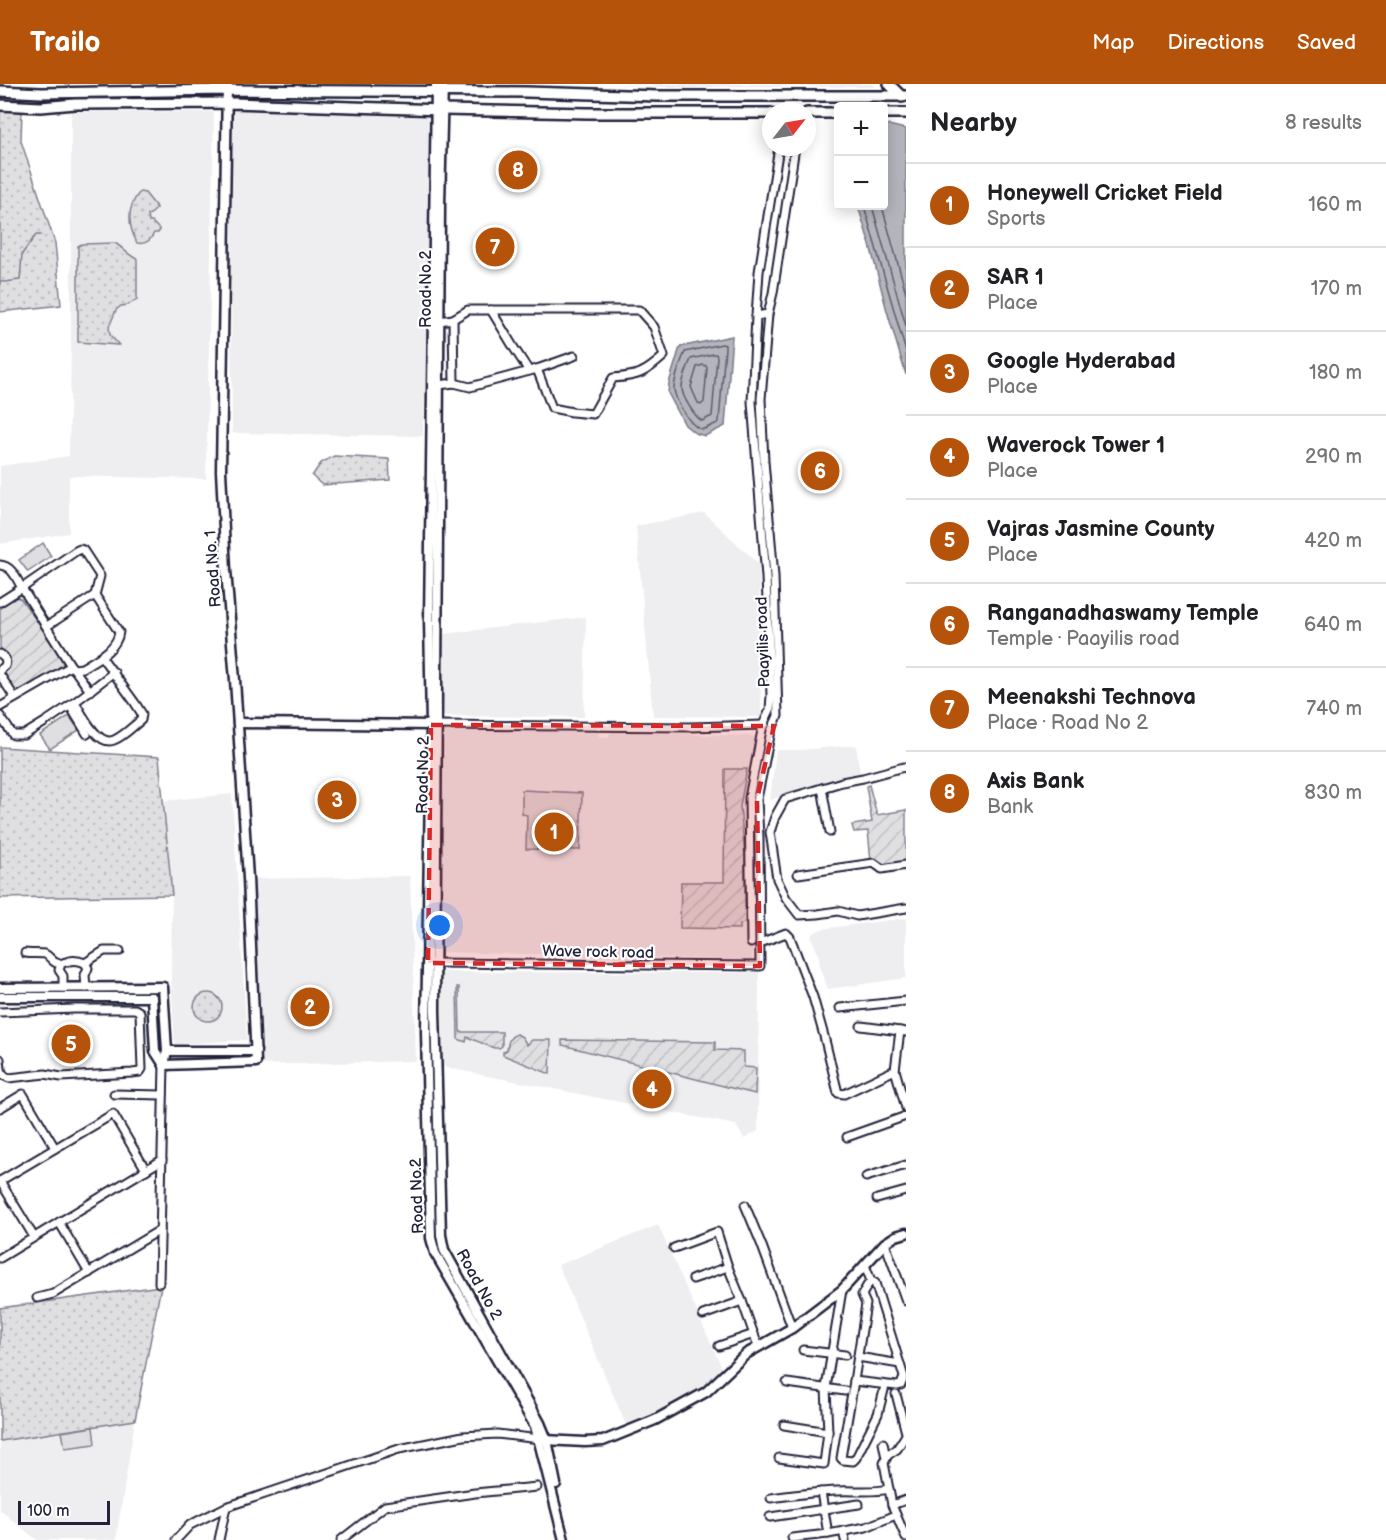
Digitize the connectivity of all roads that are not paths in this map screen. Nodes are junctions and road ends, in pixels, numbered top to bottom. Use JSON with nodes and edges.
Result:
{"nodes":[{"id":1,"x":890,"y":84,"type":"edge"},
{"id":2,"x":227,"y":87,"type":"edge"},
{"id":3,"x":440,"y":88,"type":"edge"},
{"id":4,"x":0,"y":91,"type":"edge"},
{"id":5,"x":41,"y":93,"type":"junction"},
{"id":6,"x":904,"y":98,"type":"edge"},
{"id":7,"x":226,"y":104,"type":"junction"},
{"id":8,"x":0,"y":105,"type":"edge"},
{"id":9,"x":41,"y":107,"type":"junction"},
{"id":10,"x":438,"y":110,"type":"junction"},
{"id":11,"x":762,"y":113,"type":"edge"},
{"id":12,"x":816,"y":113,"type":"edge"},
{"id":13,"x":834,"y":113,"type":"edge"},
{"id":14,"x":888,"y":113,"type":"edge"},
{"id":15,"x":904,"y":114,"type":"edge"},
{"id":16,"x":777,"y":156,"type":"edge"},
{"id":17,"x":794,"y":156,"type":"edge"},
{"id":18,"x":759,"y":272,"type":"junction"},
{"id":19,"x":775,"y":274,"type":"junction"},
{"id":20,"x":491,"y":310,"type":"junction"},
{"id":21,"x":768,"y":314,"type":"junction"},
{"id":22,"x":756,"y":316,"type":"junction"},
{"id":23,"x":453,"y":319,"type":"junction"},
{"id":24,"x":440,"y":321,"type":"junction"},
{"id":25,"x":574,"y":356,"type":"dead end"},
{"id":26,"x":533,"y":370,"type":"junction"},
{"id":27,"x":454,"y":383,"type":"junction"},
{"id":28,"x":439,"y":385,"type":"junction"},
{"id":29,"x":1,"y":564,"type":"edge"},
{"id":30,"x":22,"y":588,"type":"junction"},
{"id":31,"x":95,"y":595,"type":"junction"},
{"id":32,"x":0,"y":602,"type":"edge"},
{"id":33,"x":47,"y":626,"type":"junction"},
{"id":34,"x":0,"y":654,"type":"edge"},
{"id":35,"x":101,"y":656,"type":"junction"},
{"id":36,"x":73,"y":667,"type":"junction"},
{"id":37,"x":0,"y":670,"type":"edge"},
{"id":38,"x":114,"y":672,"type":"junction"},
{"id":39,"x":0,"y":675,"type":"edge"},
{"id":40,"x":90,"y":691,"type":"junction"},
{"id":41,"x":15,"y":698,"type":"junction"},
{"id":42,"x":72,"y":704,"type":"junction"},
{"id":43,"x":0,"y":707,"type":"edge"},
{"id":44,"x":0,"y":716,"type":"edge"},
{"id":45,"x":238,"y":723,"type":"junction"},
{"id":46,"x":434,"y":725,"type":"junction"},
{"id":47,"x":763,"y":725,"type":"junction"},
{"id":48,"x":774,"y":726,"type":"junction"},
{"id":49,"x":87,"y":734,"type":"dead end"},
{"id":50,"x":906,"y":768,"type":"edge"},
{"id":51,"x":822,"y":788,"type":"junction"},
{"id":52,"x":749,"y":798,"type":"junction"},
{"id":53,"x":757,"y":799,"type":"junction"},
{"id":54,"x":830,"y":832,"type":"dead end"},
{"id":55,"x":906,"y":865,"type":"edge"},
{"id":56,"x":798,"y":874,"type":"dead end"},
{"id":57,"x":906,"y":908,"type":"edge"},
{"id":58,"x":760,"y":943,"type":"junction"},
{"id":59,"x":751,"y":944,"type":"dead end"},
{"id":60,"x":120,"y":951,"type":"dead end"},
{"id":61,"x":25,"y":953,"type":"dead end"},
{"id":62,"x":85,"y":963,"type":"junction"},
{"id":63,"x":432,"y":963,"type":"junction"},
{"id":64,"x":61,"y":964,"type":"junction"},
{"id":65,"x":760,"y":966,"type":"joint"},
{"id":66,"x":0,"y":988,"type":"edge"},
{"id":67,"x":63,"y":988,"type":"junction"},
{"id":68,"x":85,"y":993,"type":"junction"},
{"id":69,"x":0,"y":997,"type":"edge"},
{"id":70,"x":906,"y":1001,"type":"edge"},
{"id":71,"x":840,"y":1008,"type":"dead end"},
{"id":72,"x":81,"y":1009,"type":"junction"},
{"id":73,"x":92,"y":1009,"type":"junction"},
{"id":74,"x":0,"y":1012,"type":"edge"},
{"id":75,"x":861,"y":1026,"type":"dead end"},
{"id":76,"x":903,"y":1031,"type":"edge"},
{"id":77,"x":426,"y":1032,"type":"joint"},
{"id":78,"x":167,"y":1051,"type":"junction"},
{"id":79,"x":256,"y":1051,"type":"junction"},
{"id":80,"x":0,"y":1059,"type":"edge"},
{"id":81,"x":164,"y":1065,"type":"junction"},
{"id":82,"x":896,"y":1070,"type":"junction"},
{"id":83,"x":114,"y":1094,"type":"dead end"},
{"id":84,"x":163,"y":1095,"type":"junction"},
{"id":85,"x":0,"y":1108,"type":"edge"},
{"id":86,"x":906,"y":1108,"type":"edge"},
{"id":87,"x":906,"y":1116,"type":"edge"},
{"id":88,"x":846,"y":1137,"type":"dead end"},
{"id":89,"x":55,"y":1148,"type":"junction"},
{"id":90,"x":162,"y":1160,"type":"junction"},
{"id":91,"x":906,"y":1165,"type":"edge"},
{"id":92,"x":146,"y":1170,"type":"junction"},
{"id":93,"x":866,"y":1177,"type":"dead end"},
{"id":94,"x":0,"y":1181,"type":"edge"},
{"id":95,"x":906,"y":1191,"type":"edge"},
{"id":96,"x":877,"y":1199,"type":"dead end"},
{"id":97,"x":745,"y":1205,"type":"dead end"},
{"id":98,"x":58,"y":1222,"type":"junction"},
{"id":99,"x":160,"y":1230,"type":"junction"},
{"id":100,"x":906,"y":1233,"type":"edge"},
{"id":101,"x":34,"y":1236,"type":"junction"},
{"id":102,"x":885,"y":1243,"type":"junction"},
{"id":103,"x":674,"y":1248,"type":"dead end"},
{"id":104,"x":0,"y":1258,"type":"edge"},
{"id":105,"x":728,"y":1267,"type":"junction"},
{"id":106,"x":864,"y":1267,"type":"junction"},
{"id":107,"x":89,"y":1273,"type":"junction"},
{"id":108,"x":693,"y":1279,"type":"dead end"},
{"id":109,"x":870,"y":1282,"type":"junction"},
{"id":110,"x":159,"y":1283,"type":"dead end"},
{"id":111,"x":842,"y":1290,"type":"junction"},
{"id":112,"x":37,"y":1298,"type":"dead end"},
{"id":113,"x":742,"y":1301,"type":"junction"},
{"id":114,"x":906,"y":1301,"type":"edge"},
{"id":115,"x":703,"y":1315,"type":"dead end"},
{"id":116,"x":792,"y":1328,"type":"junction"},
{"id":117,"x":754,"y":1334,"type":"junction"},
{"id":118,"x":758,"y":1346,"type":"junction"},
{"id":119,"x":719,"y":1347,"type":"dead end"},
{"id":120,"x":803,"y":1350,"type":"dead end"},
{"id":121,"x":832,"y":1353,"type":"junction"},
{"id":122,"x":845,"y":1355,"type":"dead end"},
{"id":123,"x":858,"y":1357,"type":"junction"},
{"id":124,"x":900,"y":1364,"type":"junction"},
{"id":125,"x":854,"y":1381,"type":"junction"},
{"id":126,"x":787,"y":1383,"type":"dead end"},
{"id":127,"x":885,"y":1386,"type":"junction"},
{"id":128,"x":826,"y":1388,"type":"junction"},
{"id":129,"x":845,"y":1391,"type":"dead end"},
{"id":130,"x":896,"y":1394,"type":"dead end"},
{"id":131,"x":783,"y":1425,"type":"dead end"},
{"id":132,"x":828,"y":1432,"type":"junction"},
{"id":133,"x":906,"y":1434,"type":"edge"},
{"id":134,"x":543,"y":1440,"type":"junction"},
{"id":135,"x":883,"y":1443,"type":"dead end"},
{"id":136,"x":902,"y":1445,"type":"edge"},
{"id":137,"x":779,"y":1458,"type":"dead end"},
{"id":138,"x":886,"y":1459,"type":"junction"},
{"id":139,"x":537,"y":1487,"type":"dead end"},
{"id":140,"x":889,"y":1489,"type":"junction"},
{"id":141,"x":821,"y":1492,"type":"junction"},
{"id":142,"x":771,"y":1498,"type":"dead end"},
{"id":143,"x":906,"y":1500,"type":"edge"},
{"id":144,"x":859,"y":1504,"type":"dead end"},
{"id":145,"x":892,"y":1505,"type":"junction"},
{"id":146,"x":226,"y":1507,"type":"junction"},
{"id":147,"x":825,"y":1509,"type":"junction"},
{"id":148,"x":896,"y":1515,"type":"junction"},
{"id":149,"x":770,"y":1517,"type":"dead end"},
{"id":150,"x":843,"y":1531,"type":"junction"},
{"id":151,"x":827,"y":1536,"type":"edge"},
{"id":152,"x":792,"y":1538,"type":"dead end"},
{"id":153,"x":906,"y":1538,"type":"edge"},
{"id":154,"x":176,"y":1540,"type":"edge"},
{"id":155,"x":219,"y":1540,"type":"edge"},
{"id":156,"x":341,"y":1540,"type":"edge"},
{"id":157,"x":564,"y":1540,"type":"edge"},
{"id":158,"x":570,"y":1540,"type":"edge"},
{"id":159,"x":845,"y":1540,"type":"edge"}],
"edges":[{"from":1,"to":6,"type":"main road"},
{"from":2,"to":3,"type":"main road"},
{"from":2,"to":5,"type":"main road"},
{"from":2,"to":7,"type":"street","name":"Road No. 1"},
{"from":3,"to":6,"type":"main road"},
{"from":3,"to":10,"type":"street","name":"Road No 2"},
{"from":4,"to":5,"type":"main road"},
{"from":5,"to":9,"type":"main road"},
{"from":7,"to":9,"type":"main road"},
{"from":7,"to":10,"type":"main road"},
{"from":7,"to":45,"type":"street","name":"Road No. 1"},
{"from":8,"to":9,"type":"main road"},
{"from":10,"to":11,"type":"main road"},
{"from":10,"to":24,"type":"street","name":"Road No 2"},
{"from":10,"to":46,"type":"street","name":"Road No 2"},
{"from":12,"to":13,"type":"main road"},
{"from":14,"to":15,"type":"main road"},
{"from":16,"to":18,"type":"street","name":"Paayilis road"},
{"from":17,"to":19,"type":"street","name":"Paayilis road"},
{"from":18,"to":19,"type":"street"},
{"from":18,"to":22,"type":"street","name":"Paayilis road"},
{"from":19,"to":21,"type":"street","name":"Paayilis road"},
{"from":20,"to":23,"type":"street"},
{"from":20,"to":26,"type":"street"},
{"from":20,"to":26,"type":"street"},
{"from":21,"to":22,"type":"street"},
{"from":21,"to":48,"type":"street","name":"Paayilis road"},
{"from":22,"to":47,"type":"street","name":"Paayilis road"},
{"from":23,"to":24,"type":"street"},
{"from":23,"to":27,"type":"street"},
{"from":24,"to":28,"type":"street","name":"Road No 2"},
{"from":25,"to":26,"type":"street"},
{"from":26,"to":27,"type":"street"},
{"from":27,"to":28,"type":"street"},
{"from":28,"to":46,"type":"street","name":"Road No 2"},
{"from":29,"to":30,"type":"street"},
{"from":30,"to":31,"type":"street"},
{"from":30,"to":32,"type":"street"},
{"from":30,"to":33,"type":"street"},
{"from":31,"to":33,"type":"street"},
{"from":31,"to":35,"type":"street"},
{"from":33,"to":36,"type":"street"},
{"from":34,"to":37,"type":"street"},
{"from":35,"to":36,"type":"street"},
{"from":35,"to":38,"type":"street"},
{"from":36,"to":40,"type":"street"},
{"from":36,"to":41,"type":"street"},
{"from":38,"to":40,"type":"street"},
{"from":38,"to":42,"type":"street"},
{"from":39,"to":41,"type":"street"},
{"from":40,"to":42,"type":"street"},
{"from":41,"to":43,"type":"street"},
{"from":42,"to":44,"type":"street"},
{"from":42,"to":49,"type":"street"},
{"from":45,"to":46,"type":"street"},
{"from":45,"to":79,"type":"street","name":"Road No. 1"},
{"from":46,"to":47,"type":"street"},
{"from":46,"to":63,"type":"street","name":"Road No 2"},
{"from":47,"to":48,"type":"street"},
{"from":47,"to":52,"type":"street","name":"Paayilis road"},
{"from":48,"to":53,"type":"street","name":"Paayilis road"},
{"from":50,"to":51,"type":"street"},
{"from":51,"to":54,"type":"street"},
{"from":51,"to":57,"type":"street"},
{"from":52,"to":53,"type":"street"},
{"from":52,"to":59,"type":"street","name":"Paayilis road"},
{"from":53,"to":58,"type":"street","name":"Paayilis road"},
{"from":55,"to":56,"type":"street"},
{"from":58,"to":65,"type":"street","name":"Paayilis road"},
{"from":58,"to":82,"type":"street"},
{"from":60,"to":62,"type":"street"},
{"from":61,"to":64,"type":"street"},
{"from":62,"to":64,"type":"street"},
{"from":62,"to":68,"type":"street"},
{"from":63,"to":65,"type":"street","name":"Wave rock road"},
{"from":63,"to":77,"type":"street","name":"Road No 2"},
{"from":63,"to":134,"type":"street","name":"Road No 2"},
{"from":64,"to":67,"type":"street"},
{"from":66,"to":67,"type":"street"},
{"from":67,"to":68,"type":"street"},
{"from":68,"to":69,"type":"street"},
{"from":68,"to":72,"type":"street"},
{"from":68,"to":73,"type":"street"},
{"from":68,"to":78,"type":"street"},
{"from":68,"to":81,"type":"street"},
{"from":70,"to":71,"type":"street"},
{"from":72,"to":73,"type":"street"},
{"from":72,"to":74,"type":"street"},
{"from":73,"to":80,"type":"street"},
{"from":75,"to":76,"type":"street"},
{"from":76,"to":82,"type":"street"},
{"from":77,"to":134,"type":"street","name":"Road No.2"},
{"from":78,"to":79,"type":"street"},
{"from":78,"to":81,"type":"street"},
{"from":79,"to":81,"type":"street","name":"Road No. 1"},
{"from":81,"to":84,"type":"street"},
{"from":82,"to":86,"type":"street"},
{"from":83,"to":84,"type":"street"},
{"from":84,"to":90,"type":"street"},
{"from":85,"to":89,"type":"street"},
{"from":87,"to":88,"type":"street"},
{"from":89,"to":92,"type":"street"},
{"from":89,"to":94,"type":"street"},
{"from":90,"to":92,"type":"street"},
{"from":90,"to":99,"type":"street"},
{"from":91,"to":93,"type":"street"},
{"from":92,"to":98,"type":"street"},
{"from":94,"to":101,"type":"street"},
{"from":95,"to":96,"type":"street"},
{"from":97,"to":116,"type":"street"},
{"from":98,"to":101,"type":"street"},
{"from":98,"to":107,"type":"street"},
{"from":99,"to":107,"type":"street"},
{"from":99,"to":110,"type":"street"},
{"from":100,"to":102,"type":"street"},
{"from":101,"to":104,"type":"street"},
{"from":102,"to":106,"type":"street"},
{"from":102,"to":114,"type":"street"},
{"from":103,"to":105,"type":"street"},
{"from":105,"to":108,"type":"street"},
{"from":105,"to":113,"type":"street"},
{"from":106,"to":109,"type":"street"},
{"from":106,"to":111,"type":"street"},
{"from":107,"to":112,"type":"street"},
{"from":109,"to":123,"type":"street"},
{"from":109,"to":124,"type":"street"},
{"from":111,"to":116,"type":"street"},
{"from":111,"to":121,"type":"street"},
{"from":113,"to":115,"type":"street"},
{"from":113,"to":117,"type":"street"},
{"from":116,"to":118,"type":"street"},
{"from":117,"to":118,"type":"street"},
{"from":117,"to":119,"type":"street"},
{"from":118,"to":134,"type":"street"},
{"from":120,"to":121,"type":"street"},
{"from":121,"to":122,"type":"street"},
{"from":121,"to":128,"type":"street"},
{"from":123,"to":124,"type":"street"},
{"from":123,"to":125,"type":"street"},
{"from":124,"to":127,"type":"street"},
{"from":125,"to":127,"type":"street"},
{"from":125,"to":127,"type":"street"},
{"from":126,"to":128,"type":"street"},
{"from":128,"to":129,"type":"street"},
{"from":128,"to":132,"type":"street"},
{"from":130,"to":133,"type":"street"},
{"from":131,"to":132,"type":"street"},
{"from":132,"to":137,"type":"street"},
{"from":133,"to":136,"type":"street"},
{"from":134,"to":146,"type":"street"},
{"from":134,"to":157,"type":"street"},
{"from":134,"to":158,"type":"street"},
{"from":135,"to":138,"type":"street"},
{"from":136,"to":138,"type":"street"},
{"from":138,"to":140,"type":"street"},
{"from":139,"to":156,"type":"street"},
{"from":140,"to":141,"type":"street"},
{"from":140,"to":145,"type":"street"},
{"from":141,"to":142,"type":"street"},
{"from":141,"to":147,"type":"street"},
{"from":143,"to":145,"type":"street"},
{"from":144,"to":147,"type":"street"},
{"from":145,"to":148,"type":"street"},
{"from":146,"to":154,"type":"street"},
{"from":146,"to":155,"type":"street"},
{"from":147,"to":149,"type":"street"},
{"from":147,"to":151,"type":"street"},
{"from":148,"to":150,"type":"street"},
{"from":148,"to":153,"type":"street"},
{"from":150,"to":151,"type":"street"},
{"from":150,"to":159,"type":"street"},
{"from":151,"to":152,"type":"street"}]}
